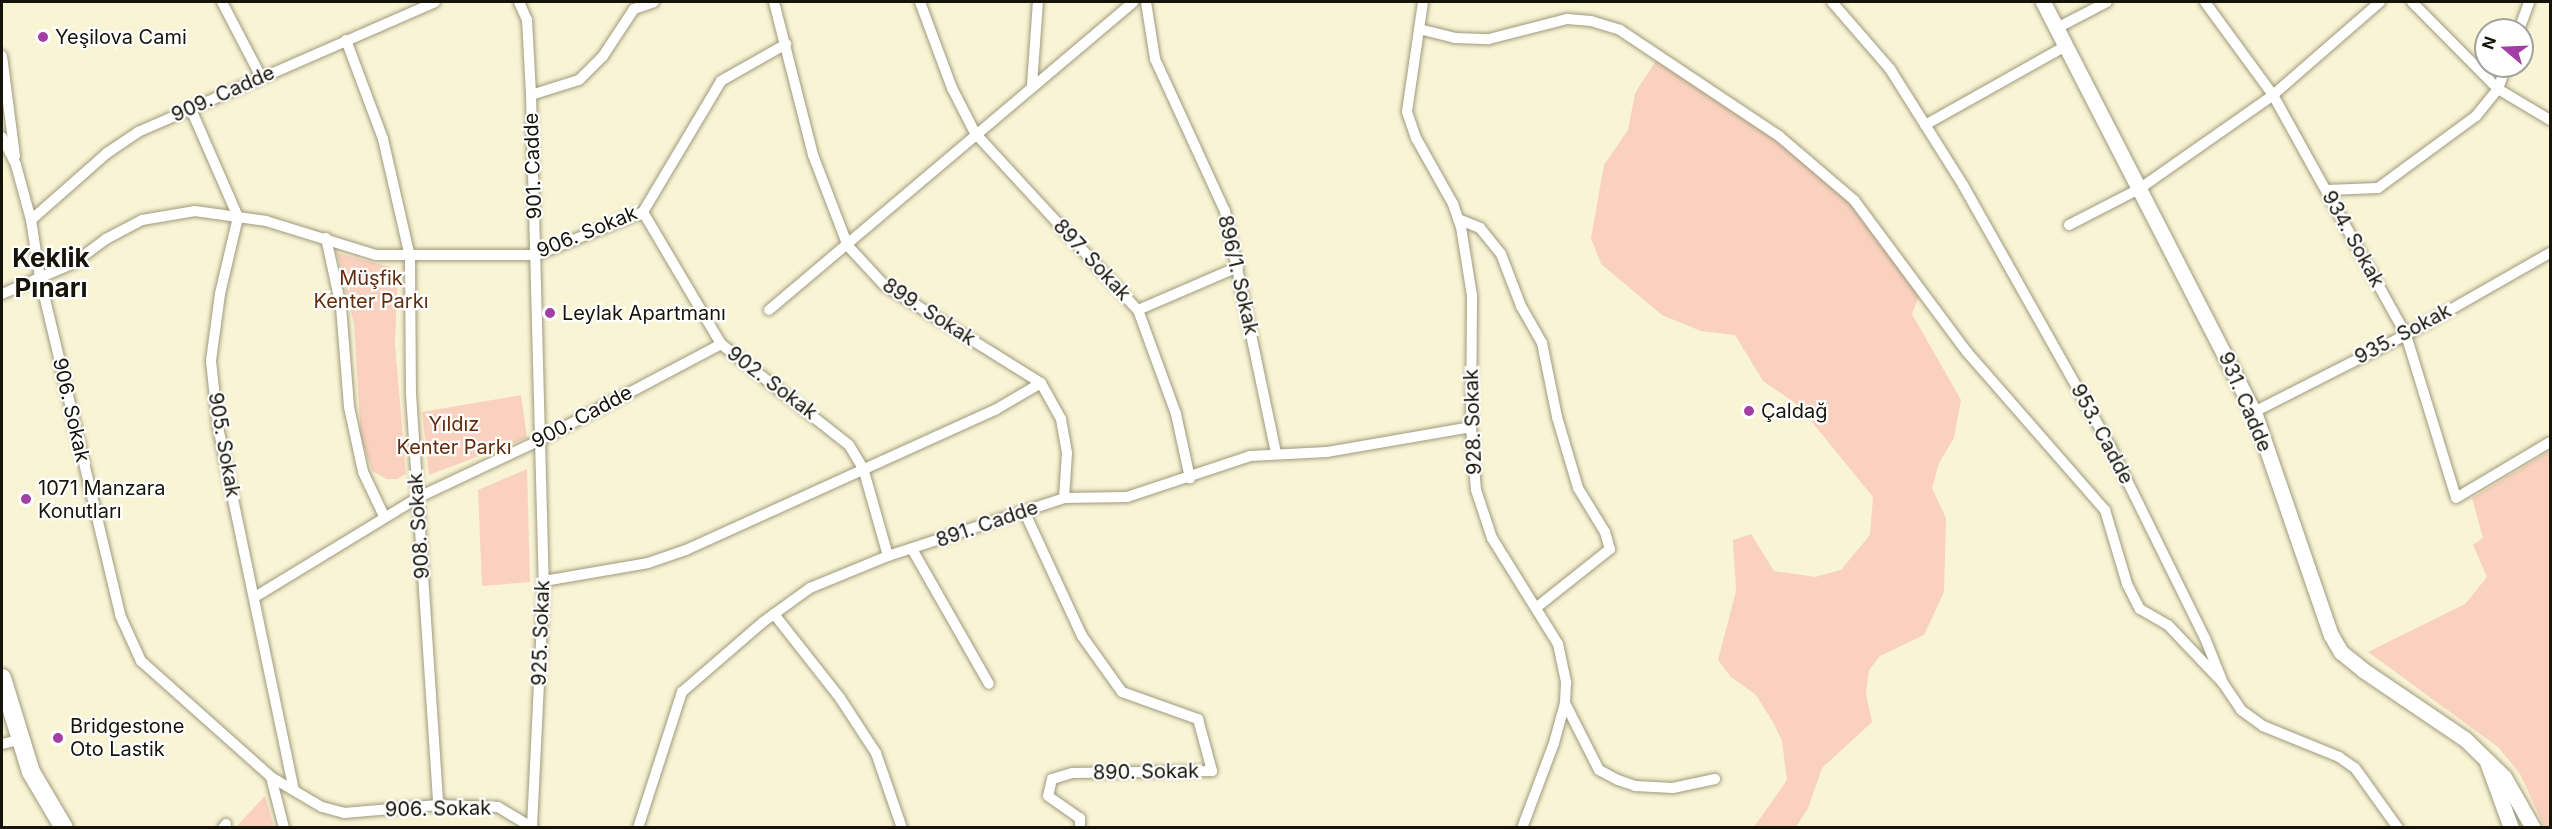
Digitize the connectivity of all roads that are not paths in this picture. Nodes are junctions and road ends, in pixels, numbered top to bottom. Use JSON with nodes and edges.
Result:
{"nodes":[{"id":1,"x":222,"y":2,"type":"edge"},
{"id":2,"x":435,"y":2,"type":"edge"},
{"id":3,"x":519,"y":2,"type":"edge"},
{"id":4,"x":654,"y":2,"type":"edge"},
{"id":5,"x":774,"y":2,"type":"edge"},
{"id":6,"x":920,"y":2,"type":"edge"},
{"id":7,"x":1038,"y":2,"type":"edge"},
{"id":8,"x":1133,"y":2,"type":"edge"},
{"id":9,"x":1146,"y":2,"type":"edge"},
{"id":10,"x":1423,"y":2,"type":"edge"},
{"id":11,"x":1832,"y":2,"type":"edge"},
{"id":12,"x":2043,"y":2,"type":"edge"},
{"id":13,"x":2107,"y":2,"type":"edge"},
{"id":14,"x":2205,"y":2,"type":"edge"},
{"id":15,"x":2380,"y":2,"type":"edge"},
{"id":16,"x":2412,"y":2,"type":"edge"},
{"id":17,"x":2529,"y":2,"type":"edge"},
{"id":18,"x":2523,"y":18,"type":"edge"},
{"id":19,"x":2057,"y":28,"type":"junction"},
{"id":20,"x":1419,"y":30,"type":"junction"},
{"id":21,"x":346,"y":40,"type":"junction"},
{"id":22,"x":786,"y":44,"type":"junction"},
{"id":23,"x":2066,"y":46,"type":"junction"},
{"id":24,"x":2,"y":56,"type":"edge"},
{"id":25,"x":261,"y":76,"type":"junction"},
{"id":26,"x":2502,"y":78,"type":"edge"},
{"id":27,"x":1032,"y":85,"type":"junction"},
{"id":28,"x":2498,"y":90,"type":"junction"},
{"id":29,"x":531,"y":95,"type":"junction"},
{"id":30,"x":2273,"y":95,"type":"junction"},
{"id":31,"x":190,"y":107,"type":"junction"},
{"id":32,"x":2550,"y":120,"type":"edge"},
{"id":33,"x":1926,"y":124,"type":"junction"},
{"id":34,"x":975,"y":133,"type":"junction"},
{"id":35,"x":2,"y":137,"type":"edge"},
{"id":36,"x":16,"y":165,"type":"junction"},
{"id":37,"x":2139,"y":189,"type":"junction"},
{"id":38,"x":2326,"y":190,"type":"junction"},
{"id":39,"x":643,"y":212,"type":"junction"},
{"id":40,"x":238,"y":217,"type":"junction"},
{"id":41,"x":1458,"y":219,"type":"junction"},
{"id":42,"x":31,"y":220,"type":"junction"},
{"id":43,"x":2069,"y":225,"type":"dead end"},
{"id":44,"x":326,"y":238,"type":"junction"},
{"id":45,"x":848,"y":246,"type":"junction"},
{"id":46,"x":2550,"y":253,"type":"edge"},
{"id":47,"x":536,"y":255,"type":"junction"},
{"id":48,"x":410,"y":257,"type":"junction"},
{"id":49,"x":1238,"y":267,"type":"junction"},
{"id":50,"x":40,"y":278,"type":"junction"},
{"id":51,"x":2,"y":294,"type":"edge"},
{"id":52,"x":769,"y":310,"type":"dead end"},
{"id":53,"x":1138,"y":310,"type":"junction"},
{"id":54,"x":2406,"y":335,"type":"junction"},
{"id":55,"x":721,"y":344,"type":"junction"},
{"id":56,"x":1041,"y":383,"type":"junction"},
{"id":57,"x":2254,"y":412,"type":"junction"},
{"id":58,"x":1471,"y":427,"type":"junction"},
{"id":59,"x":538,"y":441,"type":"junction"},
{"id":60,"x":2550,"y":442,"type":"edge"},
{"id":61,"x":1276,"y":453,"type":"junction"},
{"id":62,"x":863,"y":468,"type":"junction"},
{"id":63,"x":1190,"y":478,"type":"junction"},
{"id":64,"x":417,"y":498,"type":"junction"},
{"id":65,"x":1065,"y":498,"type":"junction"},
{"id":66,"x":1024,"y":511,"type":"junction"},
{"id":67,"x":384,"y":516,"type":"junction"},
{"id":68,"x":912,"y":549,"type":"junction"},
{"id":69,"x":888,"y":556,"type":"junction"},
{"id":70,"x":544,"y":581,"type":"junction"},
{"id":71,"x":255,"y":597,"type":"junction"},
{"id":72,"x":1537,"y":607,"type":"junction"},
{"id":73,"x":774,"y":614,"type":"junction"},
{"id":74,"x":2,"y":678,"type":"edge"},
{"id":75,"x":2223,"y":683,"type":"junction"},
{"id":76,"x":989,"y":684,"type":"dead end"},
{"id":77,"x":1565,"y":703,"type":"junction"},
{"id":78,"x":10,"y":742,"type":"edge"},
{"id":79,"x":2486,"y":759,"type":"junction"},
{"id":80,"x":271,"y":777,"type":"junction"},
{"id":81,"x":1715,"y":779,"type":"dead end"},
{"id":82,"x":294,"y":790,"type":"junction"},
{"id":83,"x":438,"y":805,"type":"junction"},
{"id":84,"x":533,"y":827,"type":"edge"},
{"id":85,"x":64,"y":828,"type":"edge"},
{"id":86,"x":284,"y":828,"type":"edge"},
{"id":87,"x":638,"y":828,"type":"edge"},
{"id":88,"x":902,"y":828,"type":"edge"},
{"id":89,"x":1080,"y":828,"type":"edge"},
{"id":90,"x":1522,"y":828,"type":"edge"},
{"id":91,"x":2398,"y":828,"type":"edge"},
{"id":92,"x":2511,"y":828,"type":"edge"},
{"id":93,"x":2533,"y":828,"type":"edge"}],
"edges":[{"from":1,"to":25,"type":"street"},
{"from":2,"to":21,"type":"street","name":"909. Cadde"},
{"from":3,"to":29,"type":"street","name":"901. Cadde"},
{"from":4,"to":29,"type":"street"},
{"from":5,"to":22,"type":"street","name":"899. Sokak"},
{"from":6,"to":34,"type":"street","name":"897. Sokak"},
{"from":7,"to":27,"type":"street"},
{"from":8,"to":27,"type":"street"},
{"from":9,"to":49,"type":"street","name":"896/1. Sokak"},
{"from":10,"to":20,"type":"street","name":"928. Sokak"},
{"from":11,"to":33,"type":"street","name":"953. Cadde"},
{"from":12,"to":19,"type":"main road","name":"931. Cadde"},
{"from":13,"to":19,"type":"street"},
{"from":14,"to":30,"type":"street","name":"934. Sokak"},
{"from":15,"to":30,"type":"street"},
{"from":16,"to":28,"type":"street"},
{"from":17,"to":18,"type":"street"},
{"from":19,"to":23,"type":"main road","name":"931. Cadde"},
{"from":20,"to":41,"type":"street","name":"928. Sokak"},
{"from":20,"to":75,"type":"street"},
{"from":21,"to":25,"type":"street","name":"909. Cadde"},
{"from":21,"to":48,"type":"street","name":"908. Sokak"},
{"from":22,"to":39,"type":"street","name":"906. Sokak"},
{"from":22,"to":45,"type":"street","name":"899. Sokak"},
{"from":23,"to":33,"type":"street"},
{"from":23,"to":37,"type":"main road","name":"931. Cadde"},
{"from":24,"to":36,"type":"street"},
{"from":25,"to":31,"type":"street","name":"909. Cadde"},
{"from":26,"to":28,"type":"street"},
{"from":27,"to":34,"type":"street"},
{"from":28,"to":32,"type":"street"},
{"from":28,"to":38,"type":"street"},
{"from":29,"to":47,"type":"street","name":"901. Cadde"},
{"from":30,"to":37,"type":"street"},
{"from":30,"to":38,"type":"street","name":"934. Sokak"},
{"from":31,"to":40,"type":"street"},
{"from":31,"to":42,"type":"street","name":"909. Cadde"},
{"from":33,"to":75,"type":"street","name":"953. Cadde"},
{"from":34,"to":45,"type":"street"},
{"from":34,"to":53,"type":"street","name":"897. Sokak"},
{"from":35,"to":36,"type":"street"},
{"from":36,"to":42,"type":"street"},
{"from":37,"to":43,"type":"street"},
{"from":37,"to":57,"type":"main road","name":"931. Cadde"},
{"from":38,"to":54,"type":"street","name":"934. Sokak"},
{"from":39,"to":47,"type":"street","name":"906. Sokak"},
{"from":39,"to":55,"type":"street","name":"902. Sokak"},
{"from":40,"to":44,"type":"street","name":"906. Sokak"},
{"from":40,"to":50,"type":"street","name":"906. Sokak"},
{"from":40,"to":71,"type":"street","name":"905. Sokak"},
{"from":41,"to":58,"type":"street","name":"928. Sokak"},
{"from":41,"to":72,"type":"street"},
{"from":42,"to":50,"type":"street"},
{"from":44,"to":48,"type":"street","name":"906. Sokak"},
{"from":44,"to":67,"type":"street"},
{"from":45,"to":52,"type":"street"},
{"from":45,"to":56,"type":"street","name":"899. Sokak"},
{"from":46,"to":54,"type":"street","name":"935. Sokak"},
{"from":47,"to":48,"type":"street","name":"906. Sokak"},
{"from":47,"to":59,"type":"street","name":"901. Cadde"},
{"from":48,"to":64,"type":"street","name":"908. Sokak"},
{"from":49,"to":53,"type":"street"},
{"from":49,"to":61,"type":"street","name":"896/1. Sokak"},
{"from":50,"to":51,"type":"street","name":"906. Sokak"},
{"from":50,"to":80,"type":"street","name":"906. Sokak"},
{"from":53,"to":63,"type":"street","name":"897. Sokak"},
{"from":54,"to":57,"type":"street","name":"935. Sokak"},
{"from":54,"to":60,"type":"street","name":"934. Sokak"},
{"from":55,"to":59,"type":"street","name":"900. Cadde"},
{"from":55,"to":62,"type":"street","name":"902. Sokak"},
{"from":56,"to":62,"type":"street"},
{"from":56,"to":65,"type":"street","name":"899. Sokak"},
{"from":57,"to":79,"type":"main road","name":"931. Cadde"},
{"from":58,"to":61,"type":"street","name":"891. Cadde"},
{"from":58,"to":72,"type":"street","name":"928. Sokak"},
{"from":59,"to":64,"type":"street","name":"900. Cadde"},
{"from":59,"to":70,"type":"street","name":"925. Sokak"},
{"from":61,"to":63,"type":"street","name":"891. Cadde"},
{"from":62,"to":69,"type":"street","name":"902. Sokak"},
{"from":62,"to":70,"type":"street"},
{"from":63,"to":65,"type":"street","name":"891. Cadde"},
{"from":64,"to":67,"type":"street","name":"900. Cadde"},
{"from":64,"to":83,"type":"street","name":"908. Sokak"},
{"from":65,"to":66,"type":"street","name":"891. Cadde"},
{"from":66,"to":68,"type":"street","name":"891. Cadde"},
{"from":66,"to":89,"type":"street","name":"890. Sokak"},
{"from":67,"to":71,"type":"street","name":"900. Cadde"},
{"from":68,"to":69,"type":"street","name":"891. Cadde"},
{"from":68,"to":76,"type":"street"},
{"from":69,"to":73,"type":"street","name":"891. Cadde"},
{"from":70,"to":84,"type":"street","name":"925. Sokak"},
{"from":71,"to":82,"type":"street","name":"905. Sokak"},
{"from":72,"to":77,"type":"street","name":"928. Sokak"},
{"from":73,"to":87,"type":"street","name":"891. Cadde"},
{"from":73,"to":88,"type":"street"},
{"from":74,"to":78,"type":"main road"},
{"from":75,"to":91,"type":"street","name":"953. Cadde"},
{"from":77,"to":81,"type":"street"},
{"from":77,"to":90,"type":"street","name":"928. Sokak"},
{"from":78,"to":85,"type":"main road"},
{"from":79,"to":92,"type":"main road","name":"931. Cadde"},
{"from":79,"to":93,"type":"main road","name":"931. Cadde"},
{"from":80,"to":82,"type":"street","name":"906. Sokak"},
{"from":80,"to":86,"type":"street"},
{"from":82,"to":83,"type":"street","name":"906. Sokak"},
{"from":83,"to":84,"type":"street","name":"906. Sokak"}]}
